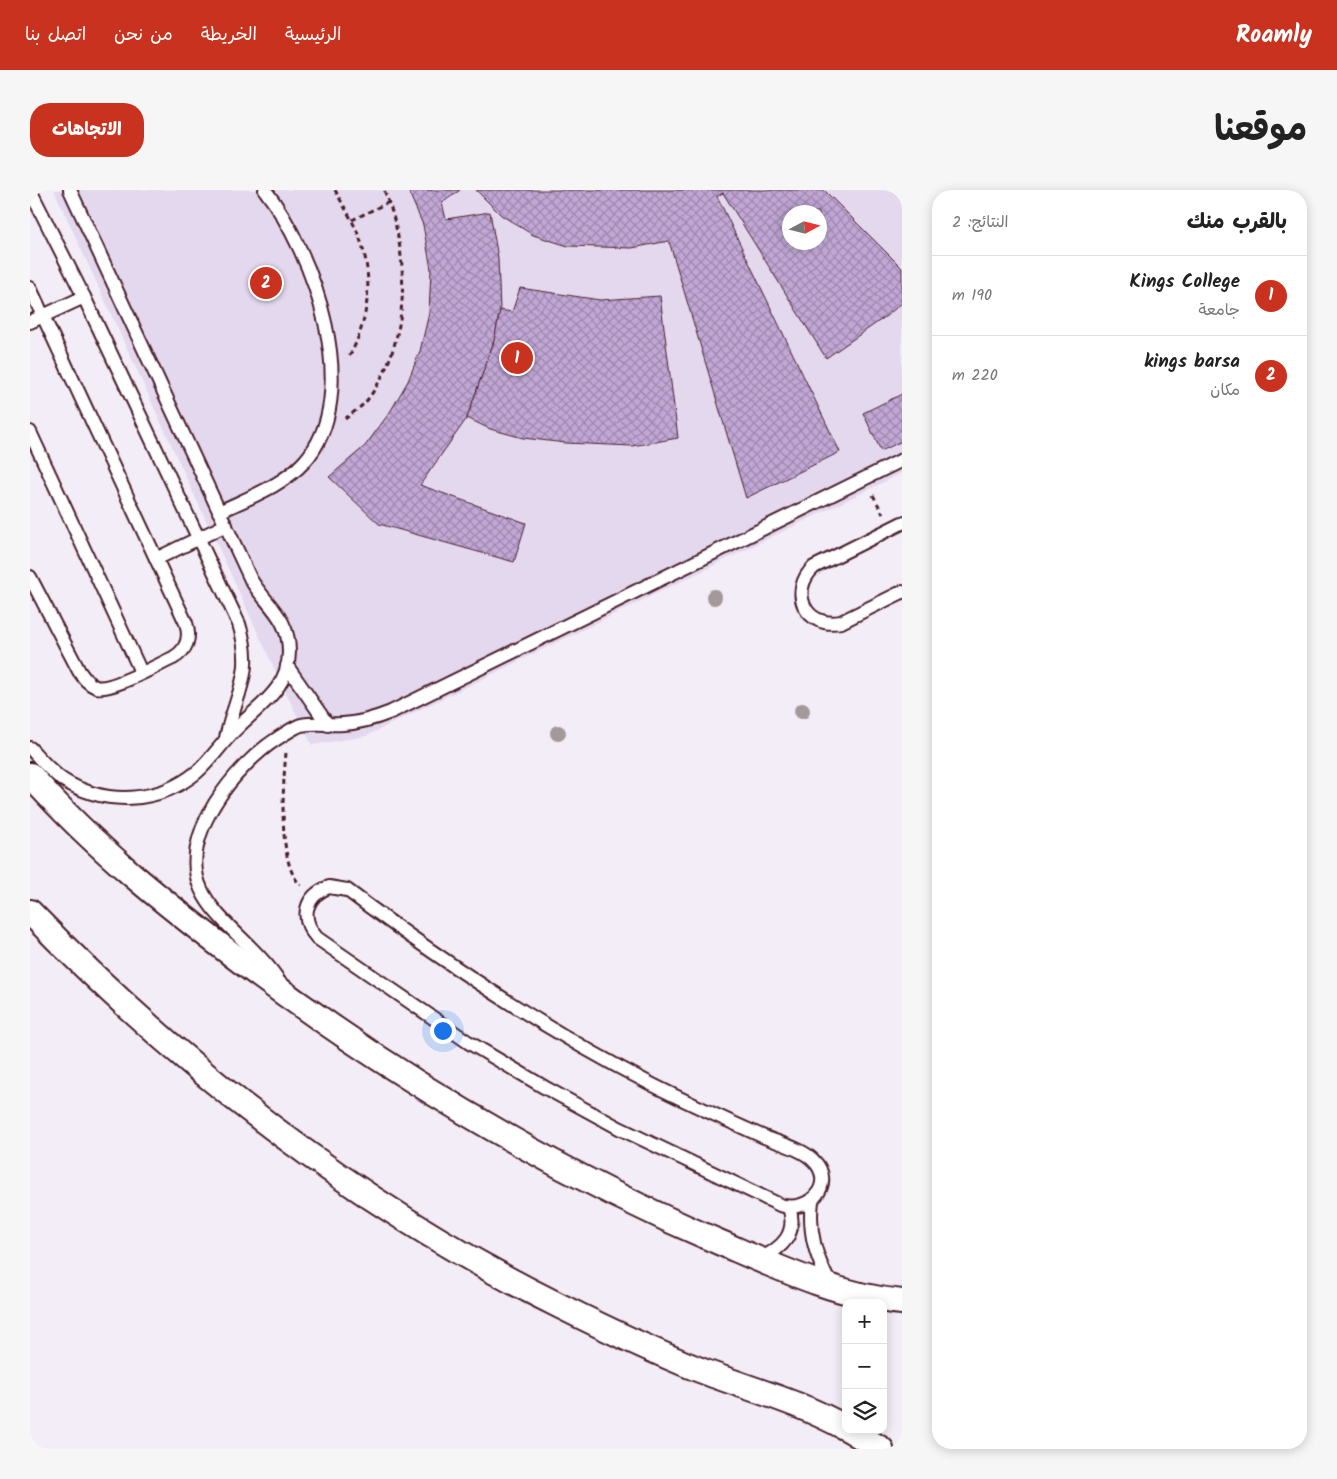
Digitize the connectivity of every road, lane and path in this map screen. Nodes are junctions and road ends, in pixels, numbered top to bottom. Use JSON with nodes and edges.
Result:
{"nodes":[{"id":1,"x":30,"y":190,"type":"edge"},
{"id":2,"x":70,"y":190,"type":"edge"},
{"id":3,"x":266,"y":190,"type":"edge"},
{"id":4,"x":335,"y":190,"type":"edge"},
{"id":5,"x":384,"y":190,"type":"edge"},
{"id":6,"x":389,"y":202,"type":"junction"},
{"id":7,"x":352,"y":220,"type":"junction"},
{"id":8,"x":30,"y":288,"type":"edge"},
{"id":9,"x":84,"y":297,"type":"junction"},
{"id":10,"x":43,"y":316,"type":"junction"},
{"id":11,"x":30,"y":322,"type":"edge"},
{"id":12,"x":331,"y":388,"type":"junction"},
{"id":13,"x":30,"y":432,"type":"edge"},
{"id":14,"x":320,"y":438,"type":"junction"},
{"id":15,"x":902,"y":460,"type":"edge"},
{"id":16,"x":864,"y":479,"type":"junction"},
{"id":17,"x":219,"y":512,"type":"junction"},
{"id":18,"x":226,"y":525,"type":"junction"},
{"id":19,"x":896,"y":526,"type":"edge"},
{"id":20,"x":198,"y":538,"type":"junction"},
{"id":21,"x":156,"y":559,"type":"junction"},
{"id":22,"x":30,"y":577,"type":"edge"},
{"id":23,"x":902,"y":592,"type":"edge"},
{"id":24,"x":287,"y":666,"type":"junction"},
{"id":25,"x":141,"y":672,"type":"junction"},
{"id":26,"x":328,"y":725,"type":"junction"},
{"id":27,"x":290,"y":731,"type":"junction"},
{"id":28,"x":225,"y":740,"type":"junction"},
{"id":29,"x":30,"y":748,"type":"edge"},
{"id":30,"x":30,"y":774,"type":"edge"},
{"id":31,"x":313,"y":896,"type":"junction"},
{"id":32,"x":30,"y":912,"type":"edge"},
{"id":33,"x":288,"y":996,"type":"junction"},
{"id":34,"x":812,"y":1200,"type":"junction"},
{"id":35,"x":788,"y":1207,"type":"junction"},
{"id":36,"x":760,"y":1259,"type":"junction"},
{"id":37,"x":832,"y":1288,"type":"junction"},
{"id":38,"x":902,"y":1302,"type":"edge"},
{"id":39,"x":842,"y":1426,"type":"edge"},
{"id":40,"x":857,"y":1434,"type":"edge"},
{"id":41,"x":881,"y":1449,"type":"edge"}],
"edges":[{"from":1,"to":9,"type":"lane"},
{"from":2,"to":17,"type":"lane"},
{"from":3,"to":12,"type":"lane"},
{"from":4,"to":7,"type":"path"},
{"from":5,"to":6,"type":"path"},
{"from":6,"to":7,"type":"path"},
{"from":6,"to":14,"type":"path"},
{"from":7,"to":12,"type":"path"},
{"from":8,"to":10,"type":"lane"},
{"from":9,"to":10,"type":"lane"},
{"from":9,"to":20,"type":"lane"},
{"from":10,"to":11,"type":"lane"},
{"from":10,"to":21,"type":"lane"},
{"from":12,"to":14,"type":"lane"},
{"from":13,"to":25,"type":"lane"},
{"from":14,"to":17,"type":"lane"},
{"from":15,"to":16,"type":"lane"},
{"from":16,"to":19,"type":"path"},
{"from":16,"to":26,"type":"lane"},
{"from":17,"to":18,"type":"lane"},
{"from":18,"to":20,"type":"lane"},
{"from":18,"to":24,"type":"lane"},
{"from":19,"to":23,"type":"lane"},
{"from":20,"to":21,"type":"lane"},
{"from":20,"to":28,"type":"lane"},
{"from":21,"to":25,"type":"lane"},
{"from":22,"to":25,"type":"lane"},
{"from":24,"to":26,"type":"lane"},
{"from":24,"to":28,"type":"lane"},
{"from":26,"to":27,"type":"lane"},
{"from":27,"to":31,"type":"path"},
{"from":27,"to":33,"type":"lane"},
{"from":28,"to":29,"type":"lane"},
{"from":30,"to":33,"type":"street"},
{"from":31,"to":34,"type":"lane"},
{"from":31,"to":35,"type":"lane"},
{"from":32,"to":39,"type":"street"},
{"from":33,"to":36,"type":"street"},
{"from":34,"to":35,"type":"lane"},
{"from":34,"to":37,"type":"lane"},
{"from":35,"to":36,"type":"lane"},
{"from":36,"to":37,"type":"street"},
{"from":37,"to":38,"type":"street"},
{"from":40,"to":41,"type":"street"}]}
